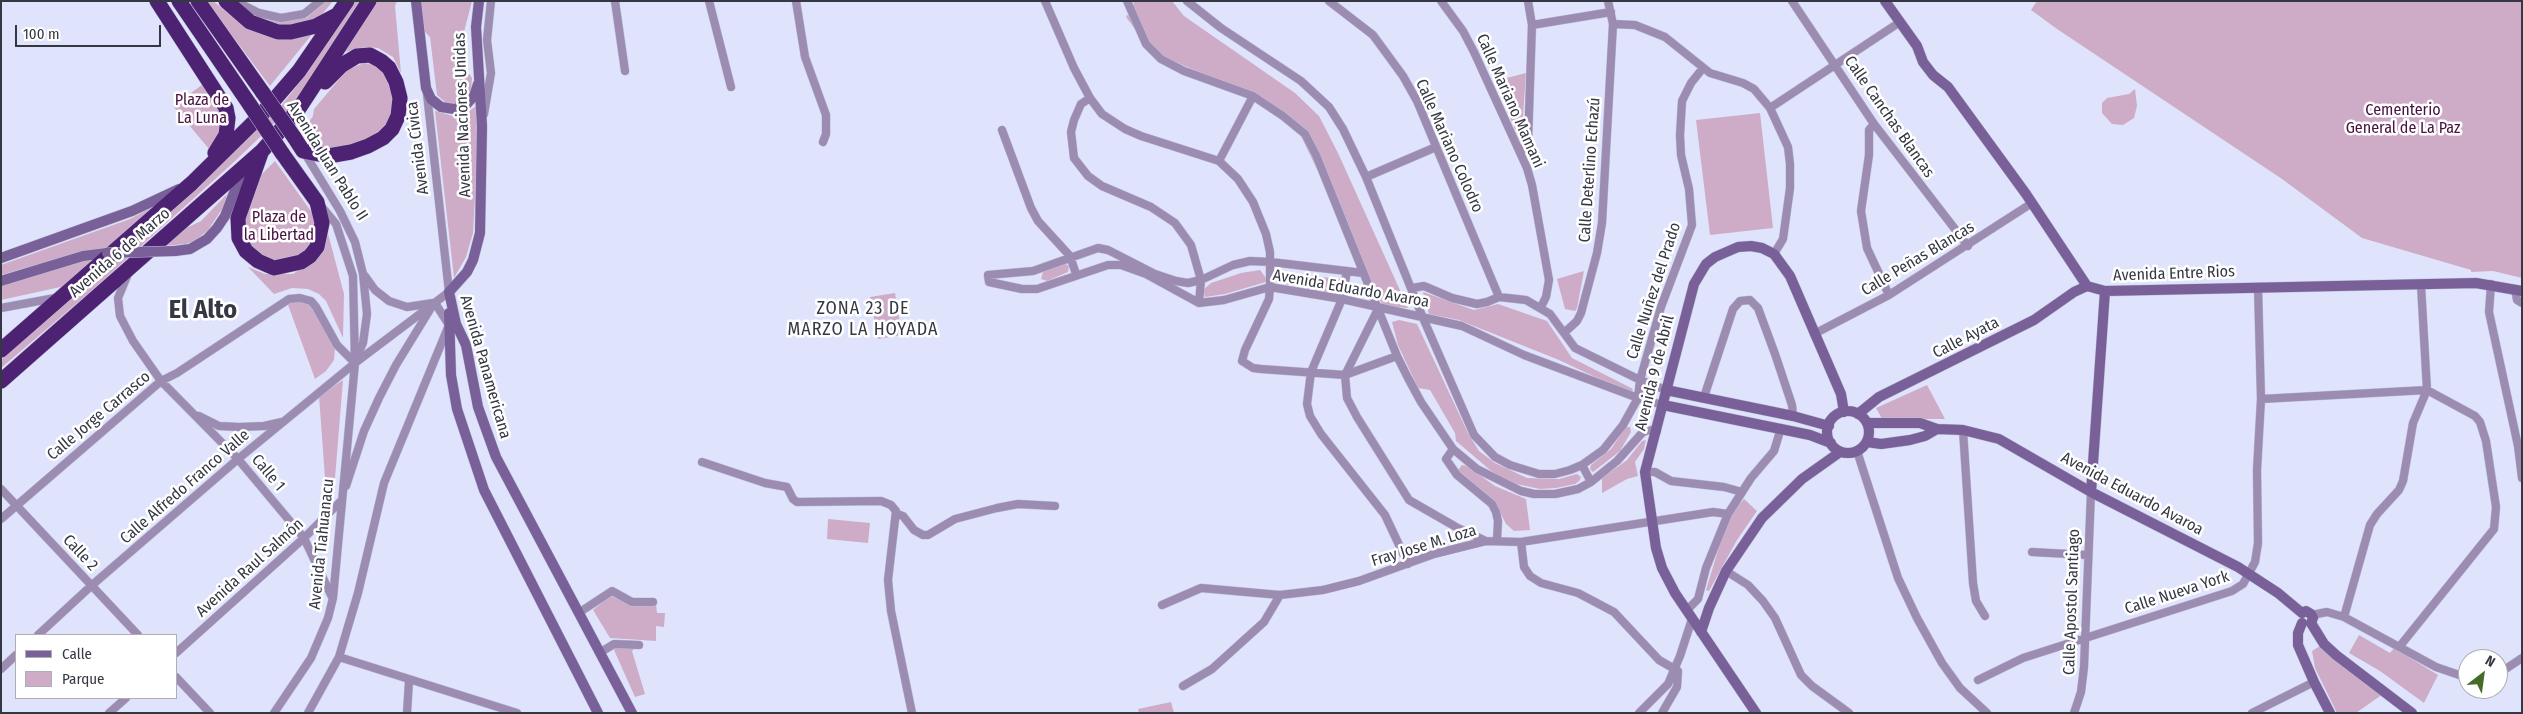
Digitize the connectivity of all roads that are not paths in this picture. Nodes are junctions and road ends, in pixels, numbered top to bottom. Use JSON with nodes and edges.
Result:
{"nodes":[{"id":1,"x":157,"y":1,"type":"edge"},
{"id":2,"x":179,"y":1,"type":"edge"},
{"id":3,"x":198,"y":1,"type":"edge"},
{"id":4,"x":226,"y":1,"type":"edge"},
{"id":5,"x":235,"y":1,"type":"edge"},
{"id":6,"x":320,"y":1,"type":"edge"},
{"id":7,"x":369,"y":1,"type":"edge"},
{"id":8,"x":416,"y":1,"type":"edge"},
{"id":9,"x":479,"y":1,"type":"edge"},
{"id":10,"x":490,"y":1,"type":"edge"},
{"id":11,"x":615,"y":1,"type":"edge"},
{"id":12,"x":709,"y":1,"type":"edge"},
{"id":13,"x":796,"y":1,"type":"edge"},
{"id":14,"x":1045,"y":1,"type":"edge"},
{"id":15,"x":1127,"y":1,"type":"edge"},
{"id":16,"x":1187,"y":1,"type":"edge"},
{"id":17,"x":1441,"y":1,"type":"edge"},
{"id":18,"x":1528,"y":1,"type":"edge"},
{"id":19,"x":1608,"y":1,"type":"edge"},
{"id":20,"x":1792,"y":1,"type":"edge"},
{"id":21,"x":1885,"y":1,"type":"edge"},
{"id":22,"x":1333,"y":2,"type":"edge"},
{"id":23,"x":342,"y":8,"type":"edge"},
{"id":24,"x":1611,"y":12,"type":"junction"},
{"id":25,"x":1900,"y":22,"type":"junction"},
{"id":26,"x":1613,"y":24,"type":"junction"},
{"id":27,"x":1532,"y":25,"type":"junction"},
{"id":28,"x":1835,"y":65,"type":"junction"},
{"id":29,"x":1702,"y":68,"type":"junction"},
{"id":30,"x":625,"y":71,"type":"dead end"},
{"id":31,"x":480,"y":81,"type":"junction"},
{"id":32,"x":731,"y":87,"type":"dead end"},
{"id":33,"x":426,"y":88,"type":"junction"},
{"id":34,"x":1253,"y":96,"type":"junction"},
{"id":35,"x":1090,"y":98,"type":"junction"},
{"id":36,"x":1770,"y":108,"type":"junction"},
{"id":37,"x":297,"y":111,"type":"junction"},
{"id":38,"x":1874,"y":124,"type":"junction"},
{"id":39,"x":482,"y":126,"type":"junction"},
{"id":40,"x":1002,"y":130,"type":"dead end"},
{"id":41,"x":823,"y":142,"type":"dead end"},
{"id":42,"x":1436,"y":147,"type":"junction"},
{"id":43,"x":262,"y":151,"type":"junction"},
{"id":44,"x":303,"y":151,"type":"junction"},
{"id":45,"x":1521,"y":152,"type":"junction"},
{"id":46,"x":1219,"y":161,"type":"junction"},
{"id":47,"x":244,"y":166,"type":"junction"},
{"id":48,"x":204,"y":171,"type":"junction"},
{"id":49,"x":1366,"y":177,"type":"junction"},
{"id":50,"x":192,"y":183,"type":"junction"},
{"id":51,"x":318,"y":202,"type":"junction"},
{"id":52,"x":2032,"y":203,"type":"junction"},
{"id":53,"x":1968,"y":246,"type":"junction"},
{"id":54,"x":1774,"y":254,"type":"junction"},
{"id":55,"x":1070,"y":256,"type":"junction"},
{"id":56,"x":1,"y":258,"type":"edge"},
{"id":57,"x":1271,"y":262,"type":"junction"},
{"id":58,"x":132,"y":265,"type":"junction"},
{"id":59,"x":1347,"y":271,"type":"junction"},
{"id":60,"x":1363,"y":273,"type":"junction"},
{"id":61,"x":364,"y":274,"type":"junction"},
{"id":62,"x":1076,"y":274,"type":"junction"},
{"id":63,"x":1201,"y":280,"type":"junction"},
{"id":64,"x":1,"y":281,"type":"edge"},
{"id":65,"x":2492,"y":284,"type":"junction"},
{"id":66,"x":2421,"y":285,"type":"junction"},
{"id":67,"x":2087,"y":286,"type":"junction"},
{"id":68,"x":1270,"y":287,"type":"junction"},
{"id":69,"x":2258,"y":287,"type":"junction"},
{"id":70,"x":1412,"y":288,"type":"junction"},
{"id":71,"x":2518,"y":290,"type":"edge"},
{"id":72,"x":2105,"y":291,"type":"junction"},
{"id":73,"x":449,"y":292,"type":"junction"},
{"id":74,"x":64,"y":295,"type":"junction"},
{"id":75,"x":1889,"y":295,"type":"junction"},
{"id":76,"x":1500,"y":297,"type":"junction"},
{"id":77,"x":1342,"y":299,"type":"junction"},
{"id":78,"x":435,"y":303,"type":"junction"},
{"id":79,"x":1199,"y":303,"type":"junction"},
{"id":80,"x":2522,"y":303,"type":"edge"},
{"id":81,"x":1541,"y":307,"type":"junction"},
{"id":82,"x":1,"y":308,"type":"edge"},
{"id":83,"x":1378,"y":309,"type":"junction"},
{"id":84,"x":1423,"y":318,"type":"junction"},
{"id":85,"x":450,"y":325,"type":"junction"},
{"id":86,"x":1564,"y":333,"type":"junction"},
{"id":87,"x":1814,"y":334,"type":"junction"},
{"id":88,"x":1,"y":350,"type":"edge"},
{"id":89,"x":1397,"y":356,"type":"junction"},
{"id":90,"x":355,"y":363,"type":"junction"},
{"id":91,"x":1311,"y":372,"type":"junction"},
{"id":92,"x":1345,"y":375,"type":"junction"},
{"id":93,"x":1,"y":380,"type":"edge"},
{"id":94,"x":1640,"y":380,"type":"junction"},
{"id":95,"x":161,"y":381,"type":"junction"},
{"id":96,"x":1666,"y":390,"type":"junction"},
{"id":97,"x":2428,"y":390,"type":"junction"},
{"id":98,"x":1704,"y":397,"type":"junction"},
{"id":99,"x":1638,"y":398,"type":"junction"},
{"id":100,"x":2261,"y":399,"type":"junction"},
{"id":101,"x":1663,"y":405,"type":"junction"},
{"id":102,"x":1844,"y":412,"type":"junction"},
{"id":103,"x":194,"y":414,"type":"junction"},
{"id":104,"x":1858,"y":414,"type":"junction"},
{"id":105,"x":1793,"y":416,"type":"junction"},
{"id":106,"x":284,"y":421,"type":"junction"},
{"id":107,"x":1867,"y":423,"type":"junction"},
{"id":108,"x":1828,"y":426,"type":"junction"},
{"id":109,"x":1782,"y":428,"type":"junction"},
{"id":110,"x":1937,"y":429,"type":"junction"},
{"id":111,"x":1963,"y":430,"type":"junction"},
{"id":112,"x":1657,"y":431,"type":"junction"},
{"id":113,"x":1867,"y":442,"type":"junction"},
{"id":114,"x":1831,"y":444,"type":"junction"},
{"id":115,"x":1453,"y":449,"type":"junction"},
{"id":116,"x":1857,"y":451,"type":"junction"},
{"id":117,"x":1840,"y":452,"type":"junction"},
{"id":118,"x":238,"y":459,"type":"junction"},
{"id":119,"x":702,"y":462,"type":"dead end"},
{"id":120,"x":1582,"y":465,"type":"junction"},
{"id":121,"x":1645,"y":472,"type":"junction"},
{"id":122,"x":2522,"y":478,"type":"edge"},
{"id":123,"x":1591,"y":482,"type":"junction"},
{"id":124,"x":1,"y":489,"type":"edge"},
{"id":125,"x":1742,"y":492,"type":"junction"},
{"id":126,"x":2091,"y":492,"type":"junction"},
{"id":127,"x":341,"y":502,"type":"junction"},
{"id":128,"x":16,"y":505,"type":"junction"},
{"id":129,"x":1055,"y":506,"type":"dead end"},
{"id":130,"x":897,"y":514,"type":"junction"},
{"id":131,"x":1728,"y":514,"type":"junction"},
{"id":132,"x":1,"y":519,"type":"edge"},
{"id":133,"x":1652,"y":522,"type":"junction"},
{"id":134,"x":304,"y":538,"type":"junction"},
{"id":135,"x":1486,"y":540,"type":"junction"},
{"id":136,"x":1497,"y":540,"type":"junction"},
{"id":137,"x":1520,"y":542,"type":"junction"},
{"id":138,"x":2032,"y":552,"type":"dead end"},
{"id":139,"x":2087,"y":555,"type":"junction"},
{"id":140,"x":1408,"y":564,"type":"junction"},
{"id":141,"x":1726,"y":570,"type":"junction"},
{"id":142,"x":2250,"y":574,"type":"junction"},
{"id":143,"x":92,"y":586,"type":"junction"},
{"id":144,"x":1280,"y":595,"type":"junction"},
{"id":145,"x":333,"y":598,"type":"junction"},
{"id":146,"x":653,"y":602,"type":"dead end"},
{"id":147,"x":1162,"y":605,"type":"dead end"},
{"id":148,"x":580,"y":612,"type":"junction"},
{"id":149,"x":1689,"y":615,"type":"junction"},
{"id":150,"x":1985,"y":616,"type":"dead end"},
{"id":151,"x":2344,"y":617,"type":"junction"},
{"id":152,"x":2307,"y":619,"type":"junction"},
{"id":153,"x":1701,"y":632,"type":"junction"},
{"id":154,"x":39,"y":634,"type":"edge"},
{"id":155,"x":137,"y":634,"type":"edge"},
{"id":156,"x":2084,"y":638,"type":"junction"},
{"id":157,"x":639,"y":645,"type":"dead end"},
{"id":158,"x":2400,"y":646,"type":"junction"},
{"id":159,"x":178,"y":651,"type":"edge"},
{"id":160,"x":601,"y":652,"type":"junction"},
{"id":161,"x":15,"y":656,"type":"edge"},
{"id":162,"x":339,"y":657,"type":"junction"},
{"id":163,"x":2522,"y":658,"type":"edge"},
{"id":164,"x":2508,"y":667,"type":"edge"},
{"id":165,"x":1,"y":669,"type":"edge"},
{"id":166,"x":1675,"y":669,"type":"junction"},
{"id":167,"x":2458,"y":675,"type":"edge"},
{"id":168,"x":178,"y":678,"type":"edge"},
{"id":169,"x":410,"y":680,"type":"junction"},
{"id":170,"x":1978,"y":680,"type":"dead end"},
{"id":171,"x":2314,"y":682,"type":"junction"},
{"id":172,"x":1183,"y":686,"type":"dead end"},
{"id":173,"x":125,"y":699,"type":"edge"},
{"id":174,"x":1663,"y":712,"type":"edge"},
{"id":175,"x":109,"y":713,"type":"edge"},
{"id":176,"x":210,"y":713,"type":"edge"},
{"id":177,"x":274,"y":713,"type":"edge"},
{"id":178,"x":308,"y":713,"type":"edge"},
{"id":179,"x":407,"y":713,"type":"edge"},
{"id":180,"x":517,"y":713,"type":"edge"},
{"id":181,"x":598,"y":713,"type":"edge"},
{"id":182,"x":632,"y":713,"type":"edge"},
{"id":183,"x":912,"y":713,"type":"edge"},
{"id":184,"x":1639,"y":713,"type":"edge"},
{"id":185,"x":1756,"y":713,"type":"edge"},
{"id":186,"x":1849,"y":713,"type":"edge"},
{"id":187,"x":1987,"y":713,"type":"edge"},
{"id":188,"x":2074,"y":713,"type":"edge"},
{"id":189,"x":2252,"y":713,"type":"edge"},
{"id":190,"x":2330,"y":713,"type":"edge"},
{"id":191,"x":2412,"y":713,"type":"edge"}],
"edges":[{"from":1,"to":48,"type":"highway"},
{"from":2,"to":51,"type":"highway","name":"Avenida Juan Pablo II","bridge":true},
{"from":3,"to":44,"type":"highway","name":"Avenida Juan Pablo II","bridge":true},
{"from":4,"to":23,"type":"highway"},
{"from":5,"to":6,"type":"street"},
{"from":7,"to":37,"type":"highway"},
{"from":8,"to":33,"type":"main road","name":"Avenida Cívica"},
{"from":9,"to":31,"type":"main road","name":"Avenida Naciones Unidas"},
{"from":10,"to":39,"type":"street"},
{"from":11,"to":30,"type":"street"},
{"from":12,"to":32,"type":"street"},
{"from":13,"to":41,"type":"street"},
{"from":14,"to":35,"type":"street"},
{"from":15,"to":34,"type":"street"},
{"from":16,"to":49,"type":"street"},
{"from":17,"to":45,"type":"street","name":"Calle Mariano Mamani"},
{"from":18,"to":27,"type":"street"},
{"from":19,"to":24,"type":"street","name":"Calle Deterlino Echazú"},
{"from":20,"to":28,"type":"street","name":"Calle Canchas Blancas"},
{"from":21,"to":25,"type":"main road"},
{"from":22,"to":42,"type":"street","name":"Calle Mariano Colodro"},
{"from":23,"to":48,"type":"highway"},
{"from":24,"to":26,"type":"street","name":"Calle Deterlino Echazú"},
{"from":24,"to":27,"type":"street"},
{"from":25,"to":28,"type":"street"},
{"from":25,"to":52,"type":"main road"},
{"from":26,"to":29,"type":"street"},
{"from":26,"to":86,"type":"street","name":"Calle Deterlino Echazú"},
{"from":27,"to":45,"type":"street"},
{"from":28,"to":36,"type":"street"},
{"from":28,"to":38,"type":"street","name":"Calle Canchas Blancas"},
{"from":29,"to":36,"type":"street"},
{"from":29,"to":94,"type":"street","name":"Calle Nuñez del Prado"},
{"from":31,"to":33,"type":"main road"},
{"from":31,"to":39,"type":"main road","name":"Avenida Naciones Unidas"},
{"from":33,"to":73,"type":"street","name":"Avenida Cívica"},
{"from":34,"to":46,"type":"street"},
{"from":34,"to":60,"type":"street"},
{"from":35,"to":46,"type":"street"},
{"from":35,"to":63,"type":"street"},
{"from":36,"to":54,"type":"street"},
{"from":37,"to":43,"type":"highway"},
{"from":37,"to":44,"type":"highway"},
{"from":38,"to":53,"type":"street","name":"Calle Canchas Blancas"},
{"from":38,"to":75,"type":"street"},
{"from":39,"to":73,"type":"main road","name":"Avenida Naciones Unidas"},
{"from":40,"to":55,"type":"street"},
{"from":42,"to":49,"type":"street"},
{"from":42,"to":76,"type":"street","name":"Calle Mariano Colodro"},
{"from":43,"to":47,"type":"highway","name":"Avenida 6 de Marzo"},
{"from":43,"to":51,"type":"highway"},
{"from":44,"to":61,"type":"street","name":"Avenida Juan Pablo II"},
{"from":45,"to":81,"type":"street","name":"Calle Mariano Mamani"},
{"from":46,"to":57,"type":"street"},
{"from":47,"to":58,"type":"highway","name":"Avenida 6 de Marzo"},
{"from":47,"to":64,"type":"main road","bridge":true},
{"from":48,"to":50,"type":"highway","name":"Avenida 6 de Marzo"},
{"from":49,"to":70,"type":"street"},
{"from":50,"to":56,"type":"main road"},
{"from":50,"to":74,"type":"highway","name":"Avenida 6 de Marzo"},
{"from":51,"to":90,"type":"street","name":"Avenida Juan Pablo II"},
{"from":52,"to":53,"type":"street","name":"Calle Peñas Blancas"},
{"from":52,"to":67,"type":"main road"},
{"from":53,"to":75,"type":"street","name":"Calle Peñas Blancas"},
{"from":54,"to":87,"type":"main road"},
{"from":54,"to":96,"type":"main road","name":"Avenida 9 de Abril"},
{"from":55,"to":62,"type":"street"},
{"from":55,"to":62,"type":"street","name":"Avenida Eduardo Avaroa"},
{"from":55,"to":63,"type":"street","name":"Avenida Eduardo Avaroa"},
{"from":57,"to":59,"type":"street","name":"Avenida Eduardo Avaroa"},
{"from":57,"to":63,"type":"street","name":"Avenida Eduardo Avaroa"},
{"from":57,"to":68,"type":"street"},
{"from":58,"to":93,"type":"highway","name":"Avenida 6 de Marzo"},
{"from":58,"to":95,"type":"street","name":"Calle 1"},
{"from":59,"to":60,"type":"street","name":"Avenida Eduardo Avaroa"},
{"from":59,"to":77,"type":"street"},
{"from":60,"to":83,"type":"street"},
{"from":61,"to":78,"type":"street"},
{"from":61,"to":90,"type":"street","name":"Avenida Juan Pablo II"},
{"from":62,"to":79,"type":"street","name":"Avenida Eduardo Avaroa"},
{"from":63,"to":79,"type":"street"},
{"from":65,"to":66,"type":"main road","name":"Avenida Entre Rios"},
{"from":65,"to":71,"type":"main road","name":"Avenida Entre Rios"},
{"from":65,"to":122,"type":"street"},
{"from":66,"to":69,"type":"main road","name":"Avenida Entre Rios"},
{"from":66,"to":97,"type":"street"},
{"from":67,"to":72,"type":"main road","name":"Avenida Entre Rios"},
{"from":67,"to":104,"type":"main road","name":"Calle Ayata"},
{"from":68,"to":77,"type":"street","name":"Avenida Eduardo Avaroa"},
{"from":68,"to":79,"type":"street","name":"Avenida Eduardo Avaroa"},
{"from":68,"to":91,"type":"street"},
{"from":69,"to":72,"type":"main road","name":"Avenida Entre Rios"},
{"from":69,"to":100,"type":"street","name":"Calle Nueva York"},
{"from":70,"to":76,"type":"street","name":"Avenida Eduardo Avaroa"},
{"from":70,"to":84,"type":"street"},
{"from":71,"to":80,"type":"street"},
{"from":72,"to":126,"type":"main road"},
{"from":73,"to":78,"type":"street","name":"Avenida Naciones Unidas"},
{"from":73,"to":85,"type":"main road","name":"Avenida Panamericana"},
{"from":73,"to":148,"type":"main road","name":"Avenida Panamericana"},
{"from":74,"to":82,"type":"street"},
{"from":74,"to":88,"type":"highway","name":"Avenida 6 de Marzo"},
{"from":75,"to":87,"type":"street","name":"Calle Peñas Blancas"},
{"from":76,"to":81,"type":"street","name":"Avenida Eduardo Avaroa"},
{"from":77,"to":83,"type":"street","name":"Avenida Eduardo Avaroa"},
{"from":77,"to":91,"type":"street"},
{"from":78,"to":85,"type":"street"},
{"from":78,"to":90,"type":"street","name":"Avenida Naciones Unidas"},
{"from":78,"to":127,"type":"street","name":"Avenida Naciones Unidas"},
{"from":81,"to":86,"type":"street","name":"Avenida Eduardo Avaroa"},
{"from":83,"to":84,"type":"street","name":"Avenida Eduardo Avaroa"},
{"from":83,"to":89,"type":"street"},
{"from":83,"to":92,"type":"street"},
{"from":84,"to":99,"type":"street","name":"Avenida Eduardo Avaroa"},
{"from":84,"to":120,"type":"street"},
{"from":85,"to":162,"type":"street"},
{"from":85,"to":181,"type":"main road","name":"Avenida Panamericana"},
{"from":86,"to":94,"type":"street","name":"Avenida Eduardo Avaroa"},
{"from":87,"to":102,"type":"main road"},
{"from":89,"to":92,"type":"street"},
{"from":89,"to":115,"type":"street"},
{"from":90,"to":95,"type":"street","name":"Calle Jorge Carrasco"},
{"from":90,"to":106,"type":"street","name":"Calle Alfredo Franco Valle"},
{"from":90,"to":127,"type":"street","name":"Avenida Tiahuanacu"},
{"from":91,"to":92,"type":"street"},
{"from":91,"to":140,"type":"street"},
{"from":92,"to":135,"type":"street"},
{"from":94,"to":96,"type":"street","name":"Avenida Eduardo Avaroa"},
{"from":94,"to":99,"type":"street","name":"Calle Nuñez del Prado"},
{"from":95,"to":103,"type":"street","name":"Calle 1"},
{"from":95,"to":128,"type":"street","name":"Calle Jorge Carrasco"},
{"from":96,"to":98,"type":"main road","name":"Avenida Eduardo Avaroa"},
{"from":96,"to":101,"type":"main road","name":"Avenida 9 de Abril"},
{"from":97,"to":100,"type":"street"},
{"from":97,"to":151,"type":"street"},
{"from":97,"to":158,"type":"street"},
{"from":98,"to":105,"type":"main road","name":"Avenida Eduardo Avaroa"},
{"from":98,"to":105,"type":"street"},
{"from":99,"to":101,"type":"street","name":"Avenida Eduardo Avaroa"},
{"from":99,"to":120,"type":"street"},
{"from":100,"to":142,"type":"street","name":"Calle Nueva York"},
{"from":101,"to":109,"type":"main road","name":"Avenida Eduardo Avaroa"},
{"from":101,"to":112,"type":"main road","name":"Avenida 9 de Abril"},
{"from":102,"to":104,"type":"main road"},
{"from":102,"to":108,"type":"main road"},
{"from":103,"to":106,"type":"street"},
{"from":103,"to":118,"type":"street","name":"Calle 1"},
{"from":104,"to":107,"type":"main road"},
{"from":105,"to":108,"type":"main road","name":"Avenida Eduardo Avaroa"},
{"from":106,"to":118,"type":"street","name":"Calle Alfredo Franco Valle"},
{"from":107,"to":110,"type":"main road","name":"Avenida Eduardo Avaroa"},
{"from":107,"to":113,"type":"main road"},
{"from":108,"to":114,"type":"main road"},
{"from":109,"to":114,"type":"main road","name":"Avenida Eduardo Avaroa"},
{"from":109,"to":125,"type":"street"},
{"from":110,"to":111,"type":"main road","name":"Avenida Eduardo Avaroa"},
{"from":110,"to":113,"type":"main road","name":"Avenida Eduardo Avaroa"},
{"from":111,"to":126,"type":"main road","name":"Avenida Eduardo Avaroa"},
{"from":111,"to":150,"type":"street"},
{"from":112,"to":121,"type":"main road","name":"Avenida 9 de Abril"},
{"from":112,"to":123,"type":"street"},
{"from":113,"to":116,"type":"main road"},
{"from":114,"to":117,"type":"main road"},
{"from":115,"to":123,"type":"street"},
{"from":115,"to":136,"type":"street"},
{"from":116,"to":117,"type":"main road"},
{"from":116,"to":187,"type":"street"},
{"from":117,"to":141,"type":"main road"},
{"from":118,"to":134,"type":"street","name":"Calle 1"},
{"from":118,"to":143,"type":"street","name":"Calle Alfredo Franco Valle"},
{"from":119,"to":130,"type":"street"},
{"from":120,"to":123,"type":"street"},
{"from":121,"to":125,"type":"street"},
{"from":121,"to":133,"type":"main road","name":"Avenida 9 de Abril"},
{"from":124,"to":128,"type":"street","name":"Calle 2"},
{"from":125,"to":131,"type":"street"},
{"from":126,"to":139,"type":"street","name":"Calle Apostol Santiago"},
{"from":126,"to":142,"type":"main road","name":"Avenida Eduardo Avaroa"},
{"from":127,"to":134,"type":"street","name":"Avenida Raul Salmón"},
{"from":127,"to":145,"type":"street","name":"Avenida Tiahuanacu"},
{"from":128,"to":132,"type":"street","name":"Calle Jorge Carrasco"},
{"from":128,"to":143,"type":"street","name":"Calle 2"},
{"from":129,"to":130,"type":"street"},
{"from":130,"to":183,"type":"street"},
{"from":131,"to":133,"type":"street","name":"Fray Jose M. Loza"},
{"from":131,"to":149,"type":"street"},
{"from":133,"to":137,"type":"street","name":"Fray Jose M. Loza"},
{"from":133,"to":149,"type":"main road","name":"Avenida 9 de Abril"},
{"from":134,"to":145,"type":"street","name":"Calle 1"},
{"from":134,"to":159,"type":"street","name":"Avenida Raul Salmón"},
{"from":135,"to":136,"type":"street","name":"Fray Jose M. Loza"},
{"from":135,"to":140,"type":"street","name":"Fray Jose M. Loza"},
{"from":136,"to":137,"type":"street","name":"Fray Jose M. Loza"},
{"from":137,"to":166,"type":"street"},
{"from":138,"to":139,"type":"street"},
{"from":139,"to":156,"type":"street","name":"Calle Apostol Santiago"},
{"from":140,"to":144,"type":"street","name":"Fray Jose M. Loza"},
{"from":141,"to":153,"type":"main road"},
{"from":141,"to":186,"type":"street"},
{"from":142,"to":152,"type":"main road","name":"Avenida Eduardo Avaroa"},
{"from":142,"to":156,"type":"street","name":"Calle Nueva York"},
{"from":143,"to":154,"type":"street","name":"Calle Alfredo Franco Valle"},
{"from":143,"to":155,"type":"street","name":"Calle 2"},
{"from":144,"to":147,"type":"street","name":"Fray Jose M. Loza"},
{"from":144,"to":172,"type":"street"},
{"from":145,"to":177,"type":"street","name":"Avenida Tiahuanacu"},
{"from":146,"to":148,"type":"street"},
{"from":148,"to":160,"type":"main road","name":"Avenida Panamericana"},
{"from":149,"to":153,"type":"main road","name":"Avenida 9 de Abril"},
{"from":149,"to":166,"type":"street"},
{"from":151,"to":152,"type":"street"},
{"from":151,"to":158,"type":"street"},
{"from":152,"to":171,"type":"main road"},
{"from":152,"to":191,"type":"main road","name":"Avenida Eduardo Avaroa"},
{"from":153,"to":185,"type":"main road","name":"Avenida 9 de Abril"},
{"from":156,"to":170,"type":"street","name":"Calle Nueva York"},
{"from":156,"to":188,"type":"street","name":"Calle Apostol Santiago"},
{"from":157,"to":160,"type":"street"},
{"from":158,"to":167,"type":"street"},
{"from":160,"to":182,"type":"main road","name":"Avenida Panamericana"},
{"from":161,"to":165,"type":"street"},
{"from":162,"to":169,"type":"street"},
{"from":162,"to":178,"type":"street"},
{"from":163,"to":164,"type":"street"},
{"from":166,"to":174,"type":"street"},
{"from":166,"to":184,"type":"street"},
{"from":168,"to":176,"type":"street"},
{"from":169,"to":179,"type":"street"},
{"from":169,"to":180,"type":"street"},
{"from":171,"to":189,"type":"street"},
{"from":171,"to":190,"type":"main road"},
{"from":173,"to":175,"type":"street"}]}
